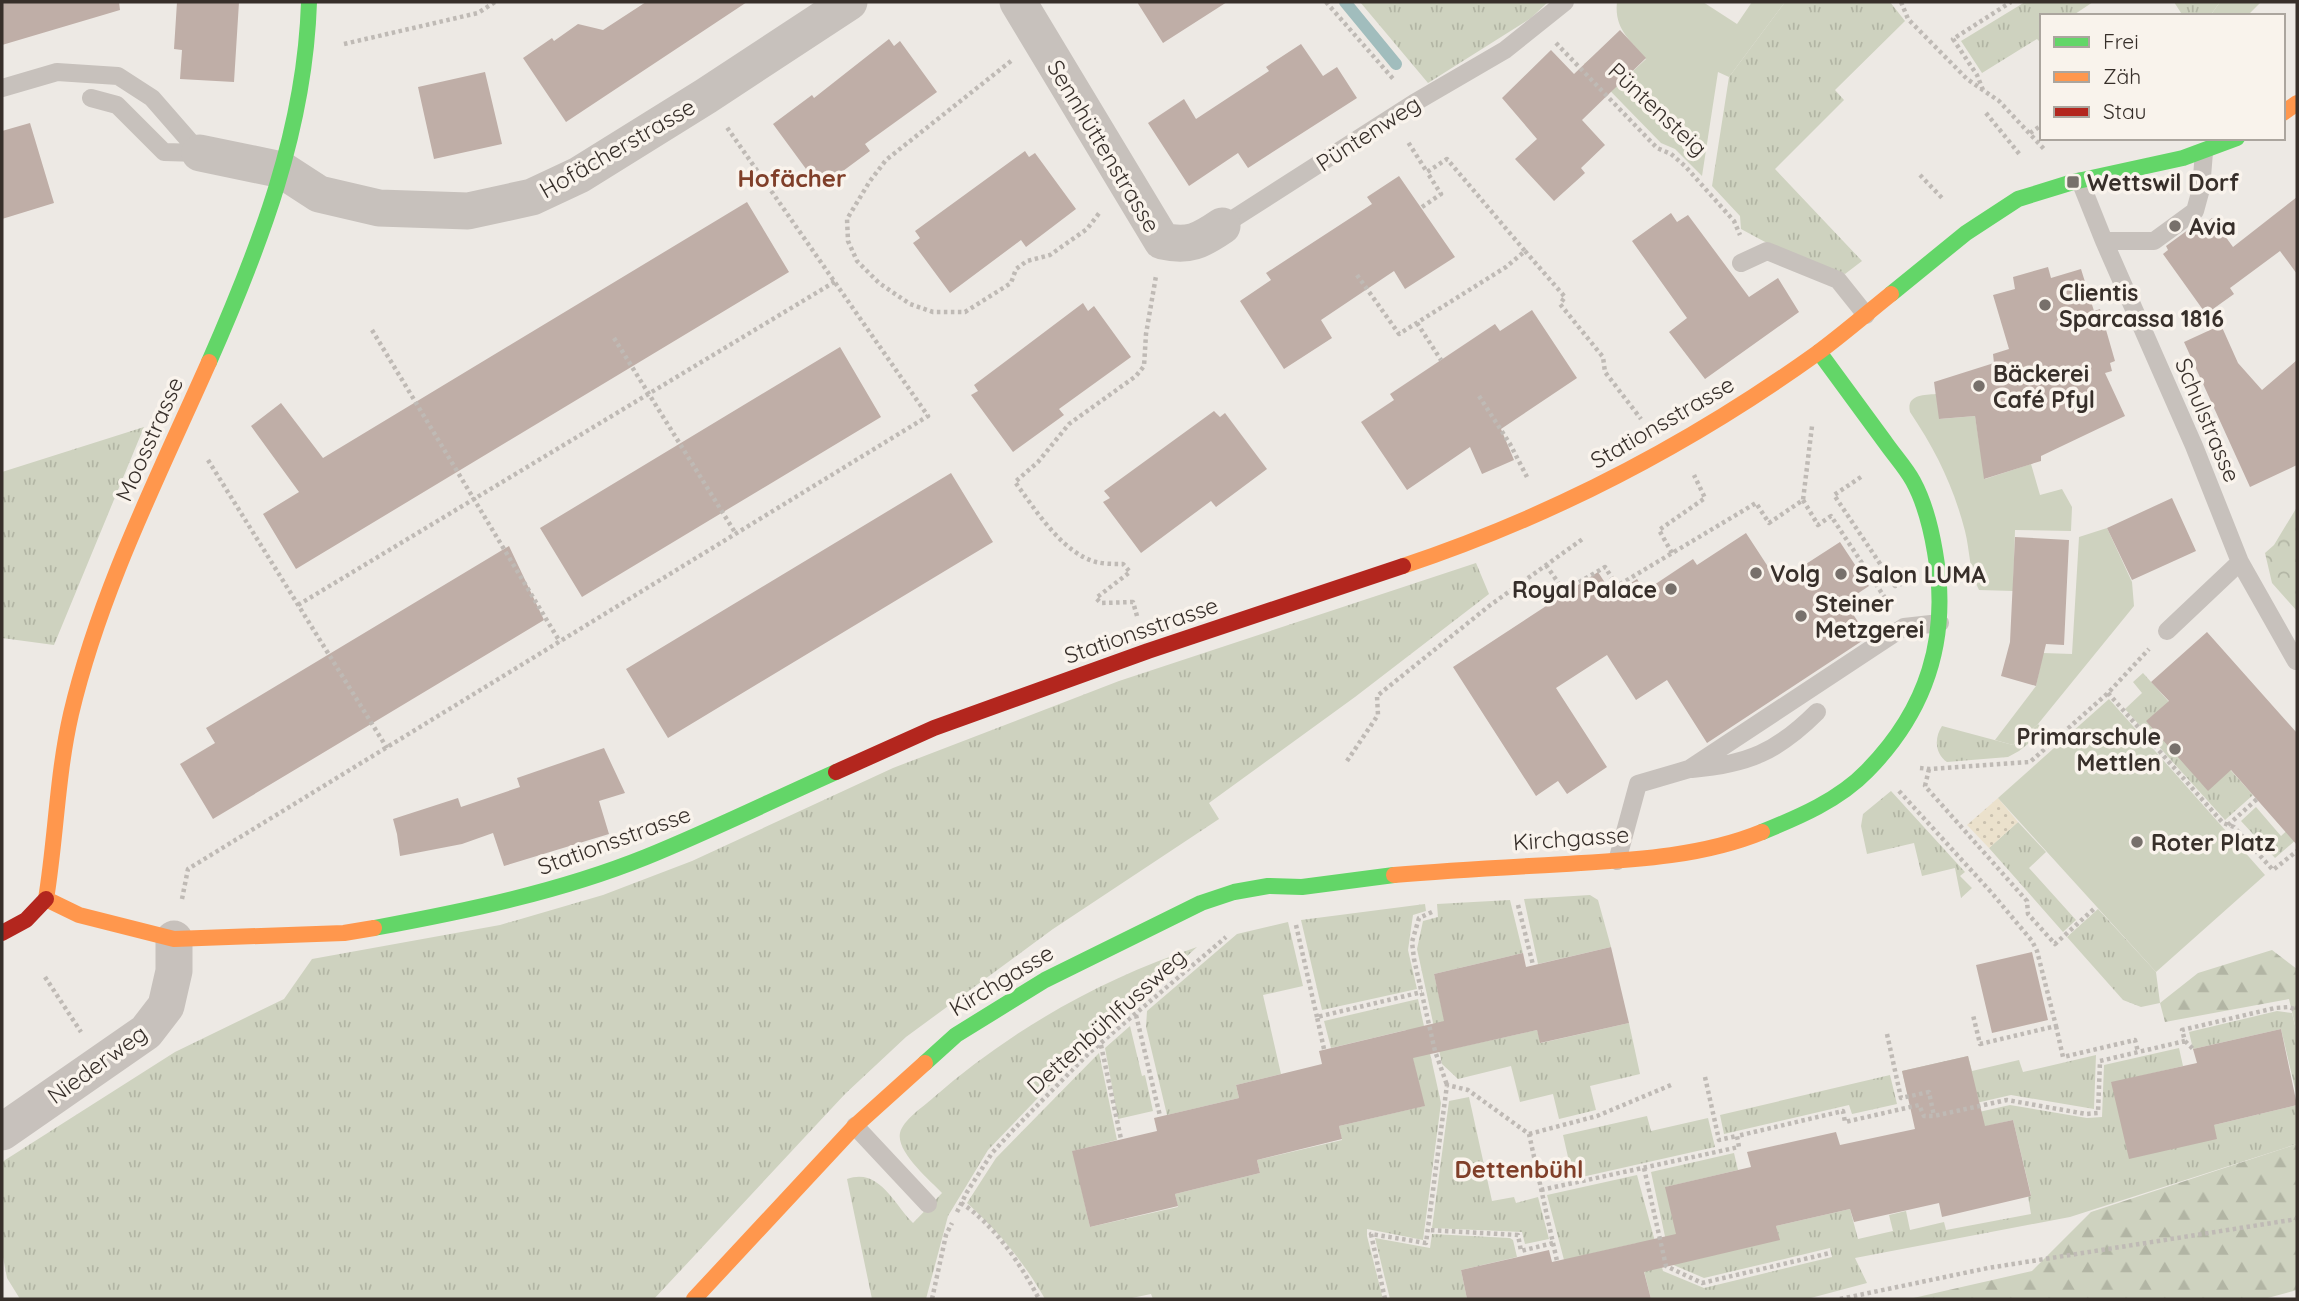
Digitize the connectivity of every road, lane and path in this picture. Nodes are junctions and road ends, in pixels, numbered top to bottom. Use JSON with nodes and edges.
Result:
{"nodes":[{"id":1,"x":309,"y":2,"type":"edge"},
{"id":2,"x":495,"y":2,"type":"edge"},
{"id":3,"x":849,"y":2,"type":"edge"},
{"id":4,"x":1018,"y":2,"type":"edge"},
{"id":5,"x":1326,"y":2,"type":"edge"},
{"id":6,"x":1565,"y":2,"type":"edge"},
{"id":7,"x":1901,"y":2,"type":"edge"},
{"id":8,"x":2011,"y":2,"type":"edge"},
{"id":9,"x":1552,"y":39,"type":"dead end"},
{"id":10,"x":341,"y":44,"type":"dead end"},
{"id":11,"x":1013,"y":60,"type":"dead end"},
{"id":12,"x":2,"y":88,"type":"edge"},
{"id":13,"x":1983,"y":92,"type":"junction"},
{"id":14,"x":91,"y":98,"type":"dead end"},
{"id":15,"x":1414,"y":103,"type":"junction"},
{"id":16,"x":1986,"y":113,"type":"dead end"},
{"id":17,"x":722,"y":119,"type":"dead end"},
{"id":18,"x":2040,"y":126,"type":"edge"},
{"id":19,"x":2030,"y":133,"type":"junction"},
{"id":20,"x":2232,"y":140,"type":"edge"},
{"id":21,"x":1401,"y":144,"type":"dead end"},
{"id":22,"x":2044,"y":149,"type":"dead end"},
{"id":23,"x":2204,"y":152,"type":"junction"},
{"id":24,"x":200,"y":153,"type":"junction"},
{"id":25,"x":2021,"y":157,"type":"dead end"},
{"id":26,"x":282,"y":170,"type":"junction"},
{"id":27,"x":1427,"y":172,"type":"junction"},
{"id":28,"x":1920,"y":175,"type":"dead end"},
{"id":29,"x":2080,"y":181,"type":"junction"},
{"id":30,"x":1944,"y":200,"type":"dead end"},
{"id":31,"x":1422,"y":207,"type":"dead end"},
{"id":32,"x":1103,"y":208,"type":"dead end"},
{"id":33,"x":1729,"y":215,"type":"dead end"},
{"id":34,"x":1222,"y":226,"type":"joint"},
{"id":35,"x":1162,"y":241,"type":"junction"},
{"id":36,"x":2104,"y":241,"type":"junction"},
{"id":37,"x":1525,"y":251,"type":"junction"},
{"id":38,"x":1741,"y":263,"type":"dead end"},
{"id":39,"x":1357,"y":275,"type":"dead end"},
{"id":40,"x":836,"y":281,"type":"junction"},
{"id":41,"x":1866,"y":315,"type":"junction"},
{"id":42,"x":1417,"y":323,"type":"junction"},
{"id":43,"x":372,"y":330,"type":"dead end"},
{"id":44,"x":614,"y":338,"type":"dead end"},
{"id":45,"x":1819,"y":352,"type":"junction"},
{"id":46,"x":1441,"y":360,"type":"dead end"},
{"id":47,"x":649,"y":394,"type":"junction"},
{"id":48,"x":1479,"y":396,"type":"dead end"},
{"id":49,"x":1643,"y":421,"type":"dead end"},
{"id":50,"x":1812,"y":426,"type":"dead end"},
{"id":51,"x":206,"y":456,"type":"dead end"},
{"id":52,"x":1692,"y":472,"type":"dead end"},
{"id":53,"x":1865,"y":475,"type":"dead end"},
{"id":54,"x":1529,"y":481,"type":"dead end"},
{"id":55,"x":475,"y":499,"type":"junction"},
{"id":56,"x":1803,"y":500,"type":"junction"},
{"id":57,"x":736,"y":534,"type":"junction"},
{"id":58,"x":1672,"y":553,"type":"junction"},
{"id":59,"x":2240,"y":562,"type":"junction"},
{"id":60,"x":1546,"y":565,"type":"dead end"},
{"id":61,"x":1907,"y":582,"type":"dead end"},
{"id":62,"x":298,"y":605,"type":"junction"},
{"id":63,"x":1489,"y":606,"type":"dead end"},
{"id":64,"x":1940,"y":623,"type":"junction"},
{"id":65,"x":1139,"y":624,"type":"dead end"},
{"id":66,"x":1904,"y":627,"type":"junction"},
{"id":67,"x":2167,"y":631,"type":"joint"},
{"id":68,"x":560,"y":642,"type":"junction"},
{"id":69,"x":2296,"y":661,"type":"edge"},
{"id":70,"x":2108,"y":693,"type":"junction"},
{"id":71,"x":1817,"y":712,"type":"dead end"},
{"id":72,"x":387,"y":748,"type":"junction"},
{"id":73,"x":1347,"y":761,"type":"dead end"},
{"id":74,"x":1918,"y":767,"type":"dead end"},
{"id":75,"x":1689,"y":769,"type":"junction"},
{"id":76,"x":1929,"y":769,"type":"junction"},
{"id":77,"x":1891,"y":783,"type":"dead end"},
{"id":78,"x":2257,"y":799,"type":"dead end"},
{"id":79,"x":2228,"y":825,"type":"junction"},
{"id":80,"x":2297,"y":850,"type":"edge"},
{"id":81,"x":1617,"y":861,"type":"junction"},
{"id":82,"x":1516,"y":894,"type":"dead end"},
{"id":83,"x":46,"y":899,"type":"junction"},
{"id":84,"x":182,"y":900,"type":"dead end"},
{"id":85,"x":1431,"y":906,"type":"dead end"},
{"id":86,"x":2096,"y":906,"type":"dead end"},
{"id":87,"x":1297,"y":927,"type":"dead end"},
{"id":88,"x":2,"y":933,"type":"edge"},
{"id":89,"x":1229,"y":935,"type":"dead end"},
{"id":90,"x":174,"y":939,"type":"junction"},
{"id":91,"x":1533,"y":965,"type":"dead end"},
{"id":92,"x":45,"y":977,"type":"dead end"},
{"id":93,"x":1422,"y":992,"type":"junction"},
{"id":94,"x":2297,"y":1010,"type":"edge"},
{"id":95,"x":1136,"y":1014,"type":"junction"},
{"id":96,"x":1973,"y":1015,"type":"dead end"},
{"id":97,"x":1317,"y":1017,"type":"junction"},
{"id":98,"x":2056,"y":1026,"type":"junction"},
{"id":99,"x":83,"y":1034,"type":"dead end"},
{"id":100,"x":1888,"y":1034,"type":"dead end"},
{"id":101,"x":2185,"y":1041,"type":"junction"},
{"id":102,"x":1100,"y":1044,"type":"junction"},
{"id":103,"x":1324,"y":1049,"type":"dead end"},
{"id":104,"x":2193,"y":1049,"type":"dead end"},
{"id":105,"x":2138,"y":1052,"type":"junction"},
{"id":106,"x":1705,"y":1077,"type":"dead end"},
{"id":107,"x":1447,"y":1085,"type":"junction"},
{"id":108,"x":1671,"y":1085,"type":"dead end"},
{"id":109,"x":1160,"y":1116,"type":"dead end"},
{"id":110,"x":1934,"y":1116,"type":"junction"},
{"id":111,"x":855,"y":1126,"type":"junction"},
{"id":112,"x":2,"y":1132,"type":"edge"},
{"id":113,"x":1529,"y":1134,"type":"junction"},
{"id":114,"x":1737,"y":1136,"type":"junction"},
{"id":115,"x":1121,"y":1139,"type":"dead end"},
{"id":116,"x":1644,"y":1168,"type":"junction"},
{"id":117,"x":1541,"y":1190,"type":"junction"},
{"id":118,"x":961,"y":1203,"type":"junction"},
{"id":119,"x":928,"y":1204,"type":"dead end"},
{"id":120,"x":2297,"y":1219,"type":"edge"},
{"id":121,"x":1428,"y":1230,"type":"junction"},
{"id":122,"x":1553,"y":1244,"type":"junction"},
{"id":123,"x":1830,"y":1252,"type":"dead end"},
{"id":124,"x":1557,"y":1261,"type":"dead end"},
{"id":125,"x":694,"y":1299,"type":"edge"},
{"id":126,"x":932,"y":1299,"type":"edge"},
{"id":127,"x":1039,"y":1299,"type":"edge"},
{"id":128,"x":1385,"y":1299,"type":"edge"},
{"id":129,"x":1840,"y":1299,"type":"edge"}],
"edges":[{"from":1,"to":26,"type":"street","name":"Moosstrasse"},
{"from":2,"to":10,"type":"path"},
{"from":3,"to":26,"type":"street","name":"Hofächerstrasse"},
{"from":4,"to":35,"type":"street","name":"Sennhüttenstrasse"},
{"from":5,"to":15,"type":"path"},
{"from":6,"to":15,"type":"lane","name":"Püntenweg"},
{"from":7,"to":13,"type":"path"},
{"from":8,"to":13,"type":"path"},
{"from":9,"to":33,"type":"path","name":"Püntensteig"},
{"from":11,"to":32,"type":"path"},
{"from":12,"to":24,"type":"lane"},
{"from":13,"to":19,"type":"path"},
{"from":14,"to":24,"type":"lane"},
{"from":15,"to":34,"type":"lane","name":"Püntenweg"},
{"from":16,"to":25,"type":"path"},
{"from":17,"to":40,"type":"path"},
{"from":18,"to":19,"type":"path"},
{"from":19,"to":22,"type":"path"},
{"from":20,"to":23,"type":"street","name":"Stationsstrasse"},
{"from":21,"to":27,"type":"path"},
{"from":23,"to":29,"type":"street","name":"Stationsstrasse"},
{"from":23,"to":36,"type":"lane"},
{"from":24,"to":26,"type":"street"},
{"from":26,"to":83,"type":"street","name":"Moosstrasse"},
{"from":27,"to":31,"type":"path"},
{"from":27,"to":37,"type":"path"},
{"from":28,"to":30,"type":"path"},
{"from":29,"to":36,"type":"lane","name":"Schulstrasse"},
{"from":29,"to":41,"type":"street","name":"Stationsstrasse"},
{"from":34,"to":35,"type":"street","name":"Püntenweg"},
{"from":35,"to":65,"type":"path","name":"Sennhüttenstrasse"},
{"from":36,"to":59,"type":"lane","name":"Schulstrasse"},
{"from":37,"to":42,"type":"path"},
{"from":37,"to":49,"type":"path"},
{"from":38,"to":41,"type":"lane"},
{"from":39,"to":42,"type":"path"},
{"from":40,"to":47,"type":"path"},
{"from":40,"to":57,"type":"path"},
{"from":41,"to":45,"type":"street","name":"Stationsstrasse"},
{"from":42,"to":46,"type":"path"},
{"from":43,"to":55,"type":"path"},
{"from":44,"to":47,"type":"path"},
{"from":45,"to":64,"type":"street","name":"Kirchgasse"},
{"from":45,"to":90,"type":"street","name":"Stationsstrasse"},
{"from":47,"to":55,"type":"path"},
{"from":47,"to":57,"type":"path"},
{"from":48,"to":54,"type":"path"},
{"from":50,"to":56,"type":"path"},
{"from":51,"to":62,"type":"path"},
{"from":52,"to":58,"type":"path"},
{"from":53,"to":61,"type":"path"},
{"from":55,"to":62,"type":"path"},
{"from":55,"to":68,"type":"path"},
{"from":56,"to":58,"type":"path"},
{"from":56,"to":66,"type":"path"},
{"from":57,"to":68,"type":"path"},
{"from":58,"to":60,"type":"path"},
{"from":59,"to":67,"type":"lane"},
{"from":59,"to":69,"type":"lane","name":"Schulstrasse"},
{"from":62,"to":72,"type":"path"},
{"from":63,"to":73,"type":"path"},
{"from":64,"to":66,"type":"lane"},
{"from":64,"to":81,"type":"street","name":"Kirchgasse"},
{"from":66,"to":75,"type":"lane"},
{"from":67,"to":70,"type":"path"},
{"from":68,"to":72,"type":"path"},
{"from":70,"to":76,"type":"path"},
{"from":70,"to":79,"type":"path"},
{"from":71,"to":75,"type":"lane"},
{"from":72,"to":84,"type":"path"},
{"from":74,"to":76,"type":"path"},
{"from":75,"to":81,"type":"lane"},
{"from":76,"to":86,"type":"path"},
{"from":77,"to":98,"type":"path"},
{"from":78,"to":79,"type":"path"},
{"from":79,"to":80,"type":"path"},
{"from":81,"to":111,"type":"street","name":"Kirchgasse"},
{"from":82,"to":91,"type":"path"},
{"from":83,"to":88,"type":"street"},
{"from":83,"to":90,"type":"street","name":"Stationsstrasse"},
{"from":85,"to":93,"type":"path"},
{"from":87,"to":97,"type":"path"},
{"from":89,"to":95,"type":"path","name":"Dettenbühlfussweg"},
{"from":90,"to":112,"type":"street","name":"Niederweg"},
{"from":92,"to":99,"type":"path"},
{"from":93,"to":97,"type":"path"},
{"from":93,"to":107,"type":"path"},
{"from":94,"to":101,"type":"path"},
{"from":95,"to":102,"type":"path","name":"Dettenbühlfussweg"},
{"from":95,"to":109,"type":"path"},
{"from":96,"to":98,"type":"path"},
{"from":97,"to":103,"type":"path"},
{"from":98,"to":105,"type":"path"},
{"from":100,"to":110,"type":"path"},
{"from":101,"to":104,"type":"path"},
{"from":101,"to":105,"type":"path"},
{"from":102,"to":115,"type":"path"},
{"from":102,"to":118,"type":"path","name":"Dettenbühlfussweg"},
{"from":105,"to":110,"type":"path"},
{"from":106,"to":114,"type":"path"},
{"from":107,"to":113,"type":"path"},
{"from":107,"to":121,"type":"path"},
{"from":108,"to":113,"type":"path"},
{"from":110,"to":114,"type":"path"},
{"from":111,"to":119,"type":"lane"},
{"from":111,"to":125,"type":"street","name":"Kirchgasse"},
{"from":113,"to":117,"type":"path"},
{"from":114,"to":116,"type":"path"},
{"from":116,"to":117,"type":"path"},
{"from":116,"to":123,"type":"path"},
{"from":117,"to":122,"type":"path"},
{"from":118,"to":126,"type":"path","name":"Dettenbühlfussweg"},
{"from":118,"to":127,"type":"path"},
{"from":120,"to":129,"type":"path"},
{"from":121,"to":122,"type":"path"},
{"from":121,"to":128,"type":"path"},
{"from":122,"to":124,"type":"path"}]}
